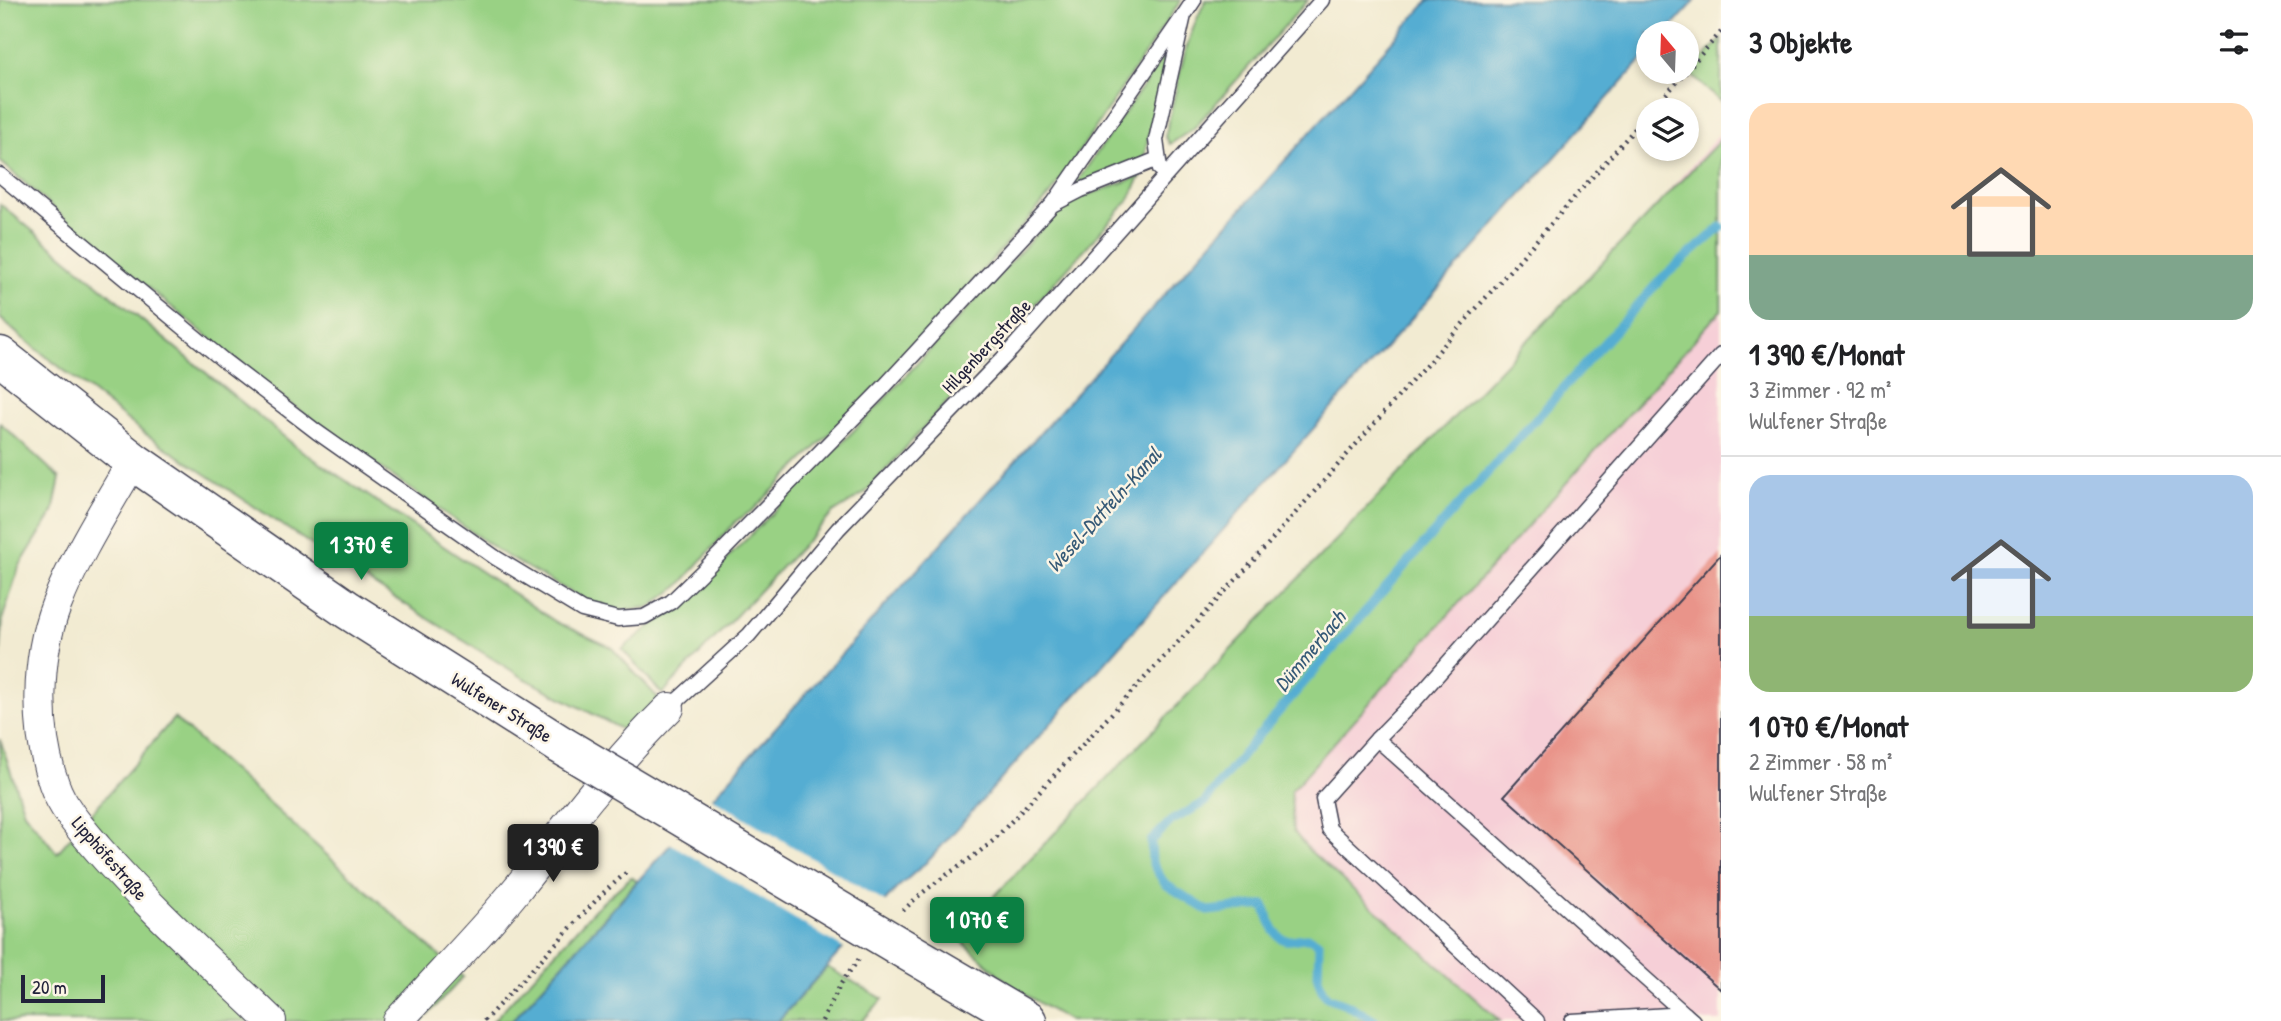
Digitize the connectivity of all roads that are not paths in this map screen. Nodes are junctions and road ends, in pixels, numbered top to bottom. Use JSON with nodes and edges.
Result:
{"nodes":[{"id":1,"x":1194,"y":0,"type":"edge"},
{"id":2,"x":1322,"y":0,"type":"edge"},
{"id":3,"x":1184,"y":15,"type":"junction"},
{"id":4,"x":1158,"y":159,"type":"junction"},
{"id":5,"x":0,"y":175,"type":"edge"},
{"id":6,"x":1161,"y":181,"type":"junction"},
{"id":7,"x":1052,"y":205,"type":"junction"},
{"id":8,"x":1721,"y":355,"type":"edge"},
{"id":9,"x":0,"y":356,"type":"edge"},
{"id":10,"x":133,"y":461,"type":"junction"},
{"id":11,"x":668,"y":708,"type":"joint"},
{"id":12,"x":1377,"y":739,"type":"junction"},
{"id":13,"x":1689,"y":1017,"type":"edge"},
{"id":14,"x":271,"y":1021,"type":"edge"},
{"id":15,"x":398,"y":1021,"type":"edge"},
{"id":16,"x":1027,"y":1021,"type":"edge"},
{"id":17,"x":1537,"y":1021,"type":"edge"},
{"id":18,"x":1572,"y":1021,"type":"edge"}],
"edges":[{"from":1,"to":3,"type":"lane"},
{"from":2,"to":6,"type":"lane","name":"Hilgenbergstraße"},
{"from":3,"to":4,"type":"lane"},
{"from":3,"to":7,"type":"lane"},
{"from":4,"to":6,"type":"lane"},
{"from":4,"to":7,"type":"lane"},
{"from":5,"to":7,"type":"lane"},
{"from":6,"to":11,"type":"lane","name":"Hilgenbergstraße"},
{"from":8,"to":12,"type":"lane"},
{"from":9,"to":10,"type":"main road","name":"Wulfener Straße"},
{"from":10,"to":14,"type":"street","name":"Lipphöfestraße"},
{"from":10,"to":16,"type":"main road","name":"Wulfener Straße","bridge":true},
{"from":11,"to":15,"type":"street"},
{"from":12,"to":13,"type":"lane"},
{"from":12,"to":17,"type":"lane"},
{"from":13,"to":18,"type":"lane"}]}
